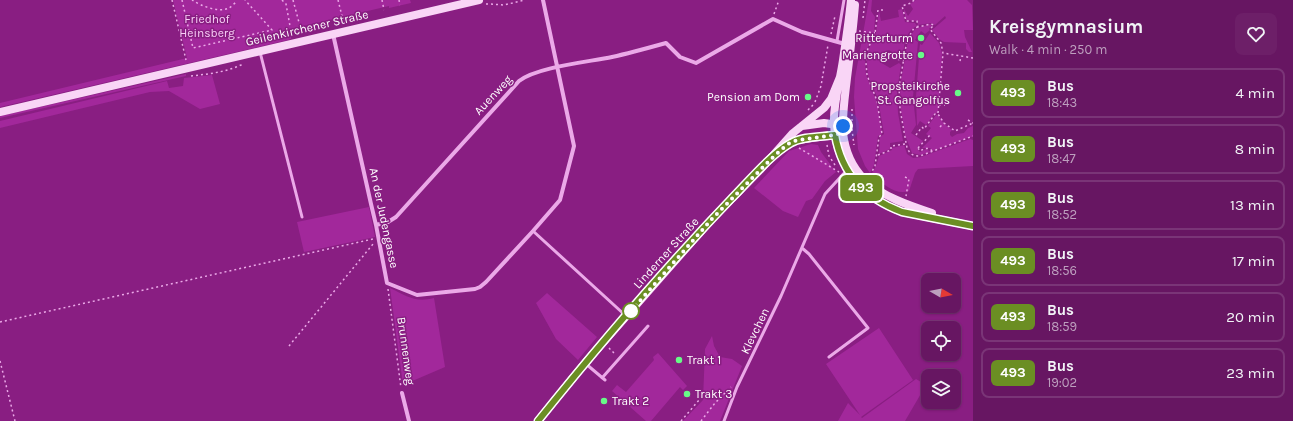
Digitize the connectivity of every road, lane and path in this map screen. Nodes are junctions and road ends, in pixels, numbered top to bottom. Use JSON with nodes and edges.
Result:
{"nodes":[{"id":1,"x":172,"y":0,"type":"edge"},
{"id":2,"x":182,"y":0,"type":"edge"},
{"id":3,"x":192,"y":0,"type":"edge"},
{"id":4,"x":237,"y":0,"type":"edge"},
{"id":5,"x":245,"y":0,"type":"edge"},
{"id":6,"x":282,"y":0,"type":"edge"},
{"id":7,"x":293,"y":0,"type":"edge"},
{"id":8,"x":338,"y":0,"type":"edge"},
{"id":9,"x":382,"y":0,"type":"edge"},
{"id":10,"x":399,"y":0,"type":"edge"},
{"id":11,"x":479,"y":0,"type":"edge"},
{"id":12,"x":543,"y":0,"type":"edge"},
{"id":13,"x":779,"y":0,"type":"edge"},
{"id":14,"x":844,"y":0,"type":"edge"},
{"id":15,"x":851,"y":0,"type":"edge"},
{"id":16,"x":856,"y":0,"type":"edge"},
{"id":17,"x":860,"y":0,"type":"edge"},
{"id":18,"x":866,"y":0,"type":"edge"},
{"id":19,"x":914,"y":0,"type":"edge"},
{"id":20,"x":400,"y":5,"type":"dead end"},
{"id":21,"x":384,"y":10,"type":"dead end"},
{"id":22,"x":883,"y":10,"type":"dead end"},
{"id":23,"x":773,"y":19,"type":"junction"},
{"id":24,"x":344,"y":20,"type":"dead end"},
{"id":25,"x":862,"y":23,"type":"dead end"},
{"id":26,"x":290,"y":26,"type":"dead end"},
{"id":27,"x":918,"y":27,"type":"junction"},
{"id":28,"x":308,"y":28,"type":"dead end"},
{"id":29,"x":859,"y":31,"type":"junction"},
{"id":30,"x":875,"y":33,"type":"junction"},
{"id":31,"x":333,"y":34,"type":"junction"},
{"id":32,"x":859,"y":37,"type":"dead end"},
{"id":33,"x":837,"y":41,"type":"junction"},
{"id":34,"x":848,"y":45,"type":"junction"},
{"id":35,"x":260,"y":52,"type":"junction"},
{"id":36,"x":943,"y":53,"type":"junction"},
{"id":37,"x":961,"y":56,"type":"junction"},
{"id":38,"x":883,"y":58,"type":"dead end"},
{"id":39,"x":973,"y":58,"type":"edge"},
{"id":40,"x":904,"y":60,"type":"junction"},
{"id":41,"x":960,"y":61,"type":"dead end"},
{"id":42,"x":558,"y":67,"type":"junction"},
{"id":43,"x":187,"y":68,"type":"junction"},
{"id":44,"x":840,"y":77,"type":"junction"},
{"id":45,"x":851,"y":104,"type":"dead end"},
{"id":46,"x":939,"y":105,"type":"junction"},
{"id":47,"x":945,"y":105,"type":"dead end"},
{"id":48,"x":0,"y":112,"type":"edge"},
{"id":49,"x":938,"y":114,"type":"junction"},
{"id":50,"x":968,"y":120,"type":"dead end"},
{"id":51,"x":944,"y":123,"type":"junction"},
{"id":52,"x":973,"y":123,"type":"edge"},
{"id":53,"x":834,"y":124,"type":"junction"},
{"id":54,"x":801,"y":126,"type":"junction"},
{"id":55,"x":940,"y":127,"type":"dead end"},
{"id":56,"x":841,"y":131,"type":"junction"},
{"id":57,"x":916,"y":135,"type":"dead end"},
{"id":58,"x":930,"y":136,"type":"dead end"},
{"id":59,"x":972,"y":137,"type":"edge"},
{"id":60,"x":791,"y":142,"type":"junction"},
{"id":61,"x":905,"y":144,"type":"junction"},
{"id":62,"x":854,"y":146,"type":"dead end"},
{"id":63,"x":933,"y":152,"type":"junction"},
{"id":64,"x":878,"y":155,"type":"junction"},
{"id":65,"x":770,"y":160,"type":"junction"},
{"id":66,"x":875,"y":166,"type":"dead end"},
{"id":67,"x":866,"y":170,"type":"dead end"},
{"id":68,"x":845,"y":172,"type":"junction"},
{"id":69,"x":870,"y":174,"type":"dead end"},
{"id":70,"x":905,"y":177,"type":"dead end"},
{"id":71,"x":902,"y":196,"type":"dead end"},
{"id":72,"x":302,"y":217,"type":"dead end"},
{"id":73,"x":953,"y":221,"type":"junction"},
{"id":74,"x":376,"y":225,"type":"junction"},
{"id":75,"x":973,"y":226,"type":"edge"},
{"id":76,"x":533,"y":230,"type":"junction"},
{"id":77,"x":378,"y":238,"type":"junction"},
{"id":78,"x":802,"y":248,"type":"junction"},
{"id":79,"x":388,"y":283,"type":"junction"},
{"id":80,"x":626,"y":316,"type":"junction"},
{"id":81,"x":0,"y":322,"type":"edge"},
{"id":82,"x":648,"y":326,"type":"dead end"},
{"id":83,"x":289,"y":346,"type":"dead end"},
{"id":84,"x":610,"y":349,"type":"dead end"},
{"id":85,"x":614,"y":353,"type":"dead end"},
{"id":86,"x":829,"y":357,"type":"dead end"},
{"id":87,"x":0,"y":361,"type":"edge"},
{"id":88,"x":585,"y":363,"type":"junction"},
{"id":89,"x":737,"y":387,"type":"junction"},
{"id":90,"x":402,"y":393,"type":"joint"},
{"id":91,"x":700,"y":399,"type":"dead end"},
{"id":92,"x":15,"y":421,"type":"edge"},
{"id":93,"x":409,"y":421,"type":"edge"},
{"id":94,"x":538,"y":421,"type":"edge"},
{"id":95,"x":681,"y":421,"type":"edge"},
{"id":96,"x":701,"y":421,"type":"edge"},
{"id":97,"x":724,"y":421,"type":"edge"}],
"edges":[{"from":1,"to":43,"type":"path"},
{"from":2,"to":5,"type":"path"},
{"from":3,"to":4,"type":"path"},
{"from":6,"to":26,"type":"path"},
{"from":7,"to":28,"type":"path"},
{"from":8,"to":24,"type":"path"},
{"from":9,"to":21,"type":"path"},
{"from":10,"to":20,"type":"path"},
{"from":11,"to":31,"type":"street","name":"Geilenkirchener Straße"},
{"from":12,"to":42,"type":"street","name":"An der Judengasse"},
{"from":13,"to":23,"type":"path"},
{"from":14,"to":33,"type":"lane"},
{"from":15,"to":34,"type":"street","name":"Linderner Straße"},
{"from":16,"to":29,"type":"street","name":"Linderner Straße"},
{"from":17,"to":29,"type":"street"},
{"from":18,"to":25,"type":"path"},
{"from":19,"to":27,"type":"path"},
{"from":22,"to":30,"type":"path"},
{"from":23,"to":33,"type":"street"},
{"from":23,"to":42,"type":"street","name":"Auenweg"},
{"from":27,"to":36,"type":"path"},
{"from":27,"to":40,"type":"path"},
{"from":29,"to":30,"type":"path"},
{"from":29,"to":32,"type":"path"},
{"from":29,"to":34,"type":"street","name":"Linderner Straße"},
{"from":30,"to":64,"type":"path"},
{"from":31,"to":35,"type":"street","name":"Geilenkirchener Straße"},
{"from":31,"to":74,"type":"street","name":"An der Judengasse"},
{"from":33,"to":34,"type":"street"},
{"from":34,"to":44,"type":"street","name":"Linderner Straße"},
{"from":34,"to":56,"type":"street","name":"Linderner Straße"},
{"from":35,"to":43,"type":"street","name":"Geilenkirchener Straße"},
{"from":35,"to":72,"type":"lane"},
{"from":36,"to":37,"type":"path"},
{"from":36,"to":46,"type":"path"},
{"from":37,"to":39,"type":"path"},
{"from":37,"to":41,"type":"path"},
{"from":38,"to":40,"type":"path"},
{"from":40,"to":61,"type":"path"},
{"from":42,"to":74,"type":"street","name":"Auenweg"},
{"from":42,"to":76,"type":"street","name":"An der Judengasse"},
{"from":43,"to":48,"type":"street","name":"Geilenkirchener Straße"},
{"from":44,"to":53,"type":"street","name":"Linderner Straße"},
{"from":44,"to":54,"type":"street","name":"Linderner Straße"},
{"from":45,"to":62,"type":"path"},
{"from":46,"to":47,"type":"path"},
{"from":46,"to":49,"type":"path"},
{"from":49,"to":51,"type":"path"},
{"from":49,"to":57,"type":"path"},
{"from":50,"to":52,"type":"path"},
{"from":51,"to":52,"type":"path"},
{"from":51,"to":55,"type":"path"},
{"from":53,"to":54,"type":"street"},
{"from":53,"to":56,"type":"street","name":"Linderner Straße"},
{"from":54,"to":65,"type":"street","name":"Linderner Straße"},
{"from":56,"to":60,"type":"street","name":"Linderner Straße"},
{"from":56,"to":68,"type":"street"},
{"from":56,"to":73,"type":"street"},
{"from":58,"to":63,"type":"path"},
{"from":59,"to":63,"type":"path"},
{"from":60,"to":65,"type":"street","name":"Linderner Straße"},
{"from":60,"to":68,"type":"path"},
{"from":61,"to":63,"type":"path"},
{"from":61,"to":64,"type":"path"},
{"from":64,"to":66,"type":"path"},
{"from":65,"to":80,"type":"street","name":"Linderner Straße"},
{"from":67,"to":69,"type":"path"},
{"from":68,"to":73,"type":"street"},
{"from":68,"to":78,"type":"lane","name":"Klevchen"},
{"from":70,"to":71,"type":"path"},
{"from":73,"to":75,"type":"street"},
{"from":74,"to":77,"type":"street","name":"An der Judengasse"},
{"from":76,"to":79,"type":"street","name":"An der Judengasse"},
{"from":76,"to":80,"type":"lane"},
{"from":77,"to":79,"type":"street","name":"An der Judengasse"},
{"from":77,"to":81,"type":"path"},
{"from":77,"to":83,"type":"path"},
{"from":78,"to":86,"type":"lane"},
{"from":78,"to":89,"type":"lane","name":"Klevchen"},
{"from":79,"to":90,"type":"path","name":"Brunnenweg"},
{"from":80,"to":88,"type":"street","name":"Linderner Straße"},
{"from":82,"to":88,"type":"lane"},
{"from":84,"to":85,"type":"path"},
{"from":87,"to":92,"type":"path"},
{"from":88,"to":94,"type":"street","name":"Linderner Straße"},
{"from":89,"to":96,"type":"path"},
{"from":89,"to":97,"type":"lane","name":"Klevchen"},
{"from":90,"to":93,"type":"street","name":"Brunnenweg"},
{"from":91,"to":95,"type":"path"}]}
